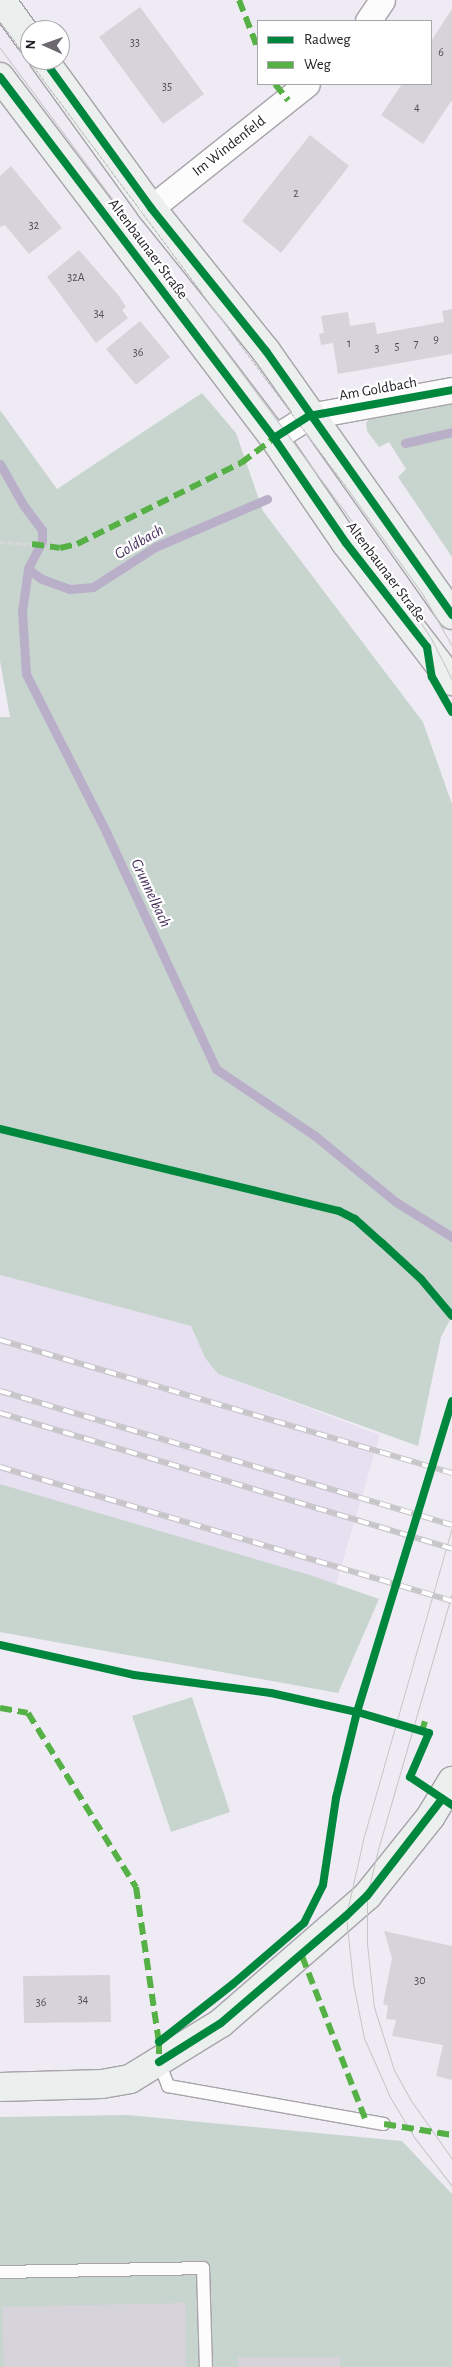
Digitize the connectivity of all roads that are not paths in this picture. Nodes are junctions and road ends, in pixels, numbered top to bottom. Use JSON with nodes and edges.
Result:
{"nodes":[{"id":1,"x":1,"y":0,"type":"edge"},
{"id":2,"x":382,"y":0,"type":"edge"},
{"id":3,"x":369,"y":20,"type":"edge"},
{"id":4,"x":20,"y":26,"type":"edge"},
{"id":5,"x":51,"y":70,"type":"edge"},
{"id":6,"x":0,"y":76,"type":"edge"},
{"id":7,"x":306,"y":85,"type":"edge"},
{"id":8,"x":151,"y":208,"type":"junction"},
{"id":9,"x":452,"y":390,"type":"edge"},
{"id":10,"x":309,"y":416,"type":"junction"},
{"id":11,"x":274,"y":438,"type":"junction"},
{"id":12,"x":452,"y":614,"type":"edge"},
{"id":13,"x":452,"y":681,"type":"edge"},
{"id":14,"x":447,"y":1790,"type":"edge"},
{"id":15,"x":158,"y":2062,"type":"junction"},
{"id":16,"x":0,"y":2087,"type":"edge"},
{"id":17,"x":384,"y":2124,"type":"dead end"},
{"id":18,"x":0,"y":2272,"type":"edge"},
{"id":19,"x":206,"y":2367,"type":"edge"}],
"edges":[{"from":1,"to":4,"type":"main road"},
{"from":2,"to":3,"type":"street"},
{"from":5,"to":8,"type":"main road","name":"Altenbaunaer Straße"},
{"from":6,"to":11,"type":"main road","name":"Altenbaunaer Straße"},
{"from":7,"to":8,"type":"street","name":"Im Windenfeld"},
{"from":8,"to":10,"type":"main road","name":"Altenbaunaer Straße"},
{"from":9,"to":10,"type":"street","name":"Am Goldbach"},
{"from":10,"to":11,"type":"street"},
{"from":10,"to":12,"type":"main road","name":"Altenbaunaer Straße"},
{"from":11,"to":13,"type":"main road","name":"Altenbaunaer Straße"},
{"from":14,"to":15,"type":"main road"},
{"from":15,"to":16,"type":"main road"},
{"from":15,"to":17,"type":"lane"},
{"from":18,"to":19,"type":"lane"}]}
